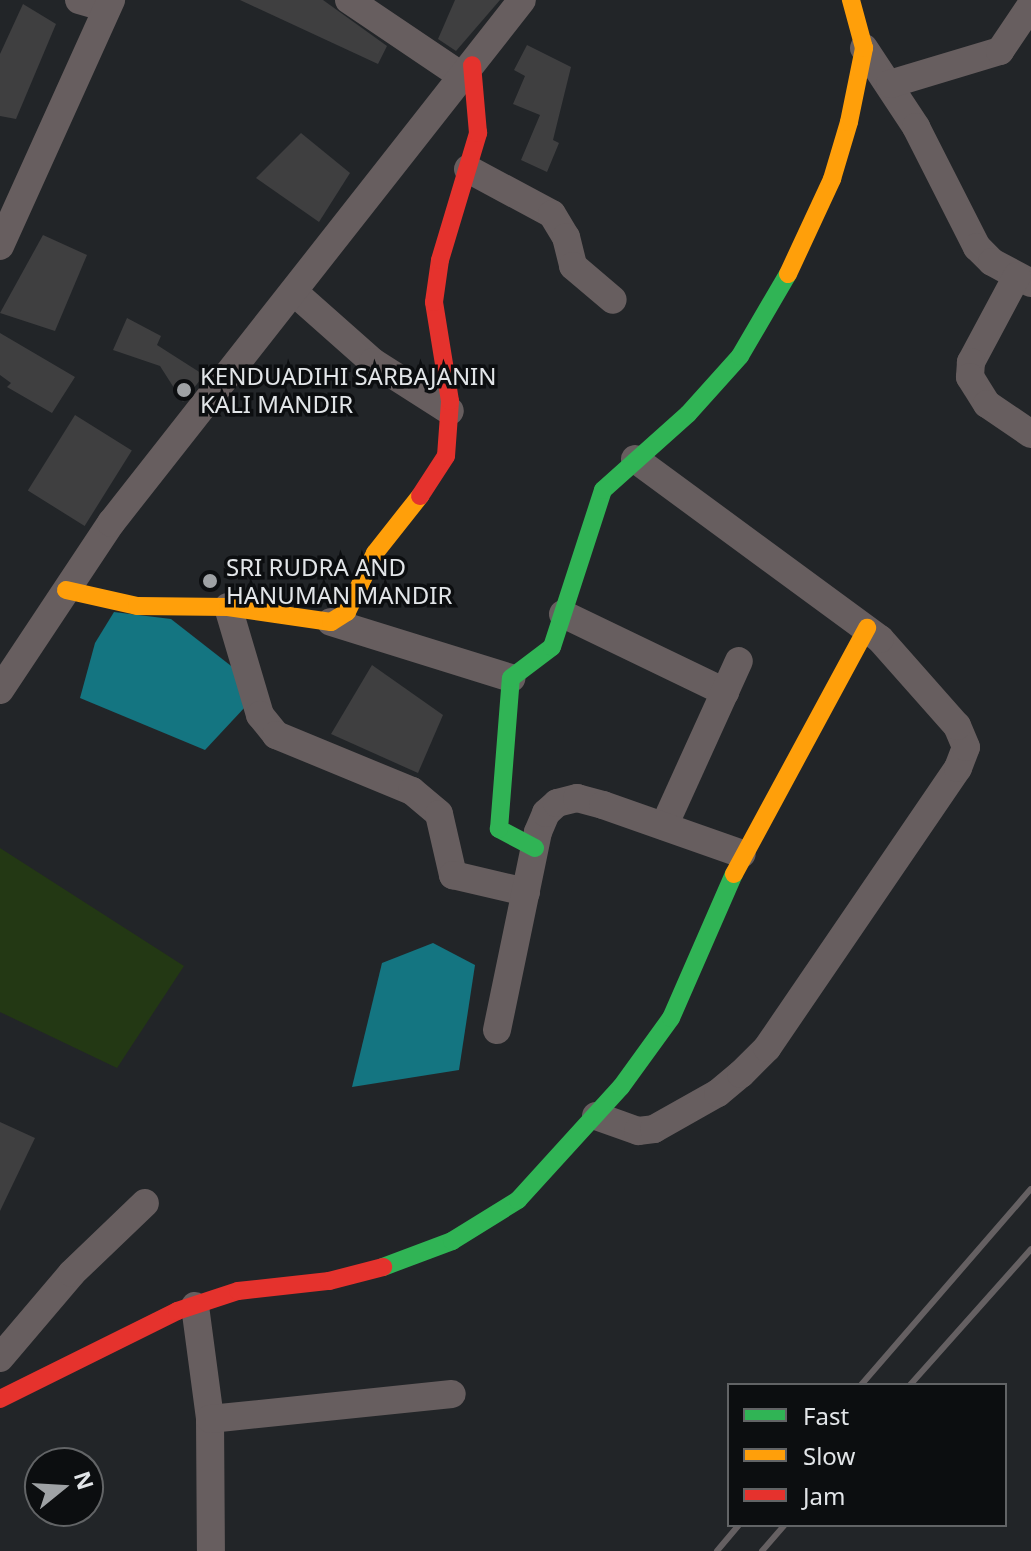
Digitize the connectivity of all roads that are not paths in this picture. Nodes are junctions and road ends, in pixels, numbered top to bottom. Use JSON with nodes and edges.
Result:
{"nodes":[{"id":1,"x":79,"y":0,"type":"edge"},
{"id":2,"x":349,"y":0,"type":"edge"},
{"id":3,"x":522,"y":0,"type":"edge"},
{"id":4,"x":851,"y":0,"type":"edge"},
{"id":5,"x":109,"y":4,"type":"edge"},
{"id":6,"x":1031,"y":5,"type":"edge"},
{"id":7,"x":864,"y":48,"type":"junction"},
{"id":8,"x":467,"y":71,"type":"junction"},
{"id":9,"x":890,"y":84,"type":"junction"},
{"id":10,"x":468,"y":169,"type":"junction"},
{"id":11,"x":0,"y":246,"type":"edge"},
{"id":12,"x":1024,"y":279,"type":"edge"},
{"id":13,"x":295,"y":293,"type":"junction"},
{"id":14,"x":613,"y":300,"type":"dead end"},
{"id":15,"x":450,"y":411,"type":"junction"},
{"id":16,"x":1031,"y":434,"type":"edge"},
{"id":17,"x":635,"y":459,"type":"junction"},
{"id":18,"x":66,"y":590,"type":"junction"},
{"id":19,"x":228,"y":607,"type":"junction"},
{"id":20,"x":563,"y":614,"type":"junction"},
{"id":21,"x":331,"y":622,"type":"junction"},
{"id":22,"x":867,"y":628,"type":"junction"},
{"id":23,"x":739,"y":661,"type":"dead end"},
{"id":24,"x":511,"y":678,"type":"junction"},
{"id":25,"x":0,"y":690,"type":"edge"},
{"id":26,"x":725,"y":692,"type":"junction"},
{"id":27,"x":664,"y":826,"type":"junction"},
{"id":28,"x":535,"y":848,"type":"junction"},
{"id":29,"x":742,"y":854,"type":"junction"},
{"id":30,"x":526,"y":892,"type":"junction"},
{"id":31,"x":497,"y":1030,"type":"dead end"},
{"id":32,"x":596,"y":1116,"type":"junction"},
{"id":33,"x":145,"y":1203,"type":"dead end"},
{"id":34,"x":195,"y":1306,"type":"junction"},
{"id":35,"x":0,"y":1358,"type":"edge"},
{"id":36,"x":452,"y":1394,"type":"dead end"},
{"id":37,"x":0,"y":1399,"type":"edge"},
{"id":38,"x":210,"y":1419,"type":"junction"},
{"id":39,"x":211,"y":1551,"type":"edge"}],
"edges":[{"from":1,"to":5,"type":"street"},
{"from":2,"to":8,"type":"street"},
{"from":3,"to":8,"type":"street"},
{"from":4,"to":7,"type":"street"},
{"from":5,"to":11,"type":"street"},
{"from":6,"to":9,"type":"street"},
{"from":7,"to":9,"type":"street"},
{"from":7,"to":17,"type":"street"},
{"from":8,"to":10,"type":"street"},
{"from":8,"to":13,"type":"street"},
{"from":9,"to":12,"type":"street"},
{"from":10,"to":14,"type":"street"},
{"from":10,"to":15,"type":"street"},
{"from":12,"to":16,"type":"street"},
{"from":13,"to":15,"type":"street"},
{"from":13,"to":18,"type":"street"},
{"from":15,"to":21,"type":"street"},
{"from":17,"to":20,"type":"street"},
{"from":17,"to":22,"type":"street"},
{"from":18,"to":19,"type":"street"},
{"from":18,"to":25,"type":"street"},
{"from":19,"to":21,"type":"street"},
{"from":19,"to":30,"type":"street"},
{"from":20,"to":24,"type":"street"},
{"from":20,"to":26,"type":"street"},
{"from":21,"to":24,"type":"street"},
{"from":22,"to":29,"type":"street"},
{"from":22,"to":32,"type":"street"},
{"from":23,"to":26,"type":"street"},
{"from":24,"to":28,"type":"street"},
{"from":26,"to":27,"type":"street"},
{"from":27,"to":28,"type":"street"},
{"from":27,"to":29,"type":"street"},
{"from":28,"to":30,"type":"street"},
{"from":29,"to":32,"type":"street"},
{"from":30,"to":31,"type":"street"},
{"from":32,"to":34,"type":"street"},
{"from":33,"to":35,"type":"street"},
{"from":34,"to":37,"type":"street"},
{"from":34,"to":38,"type":"street"},
{"from":36,"to":38,"type":"street"},
{"from":38,"to":39,"type":"street"}]}
